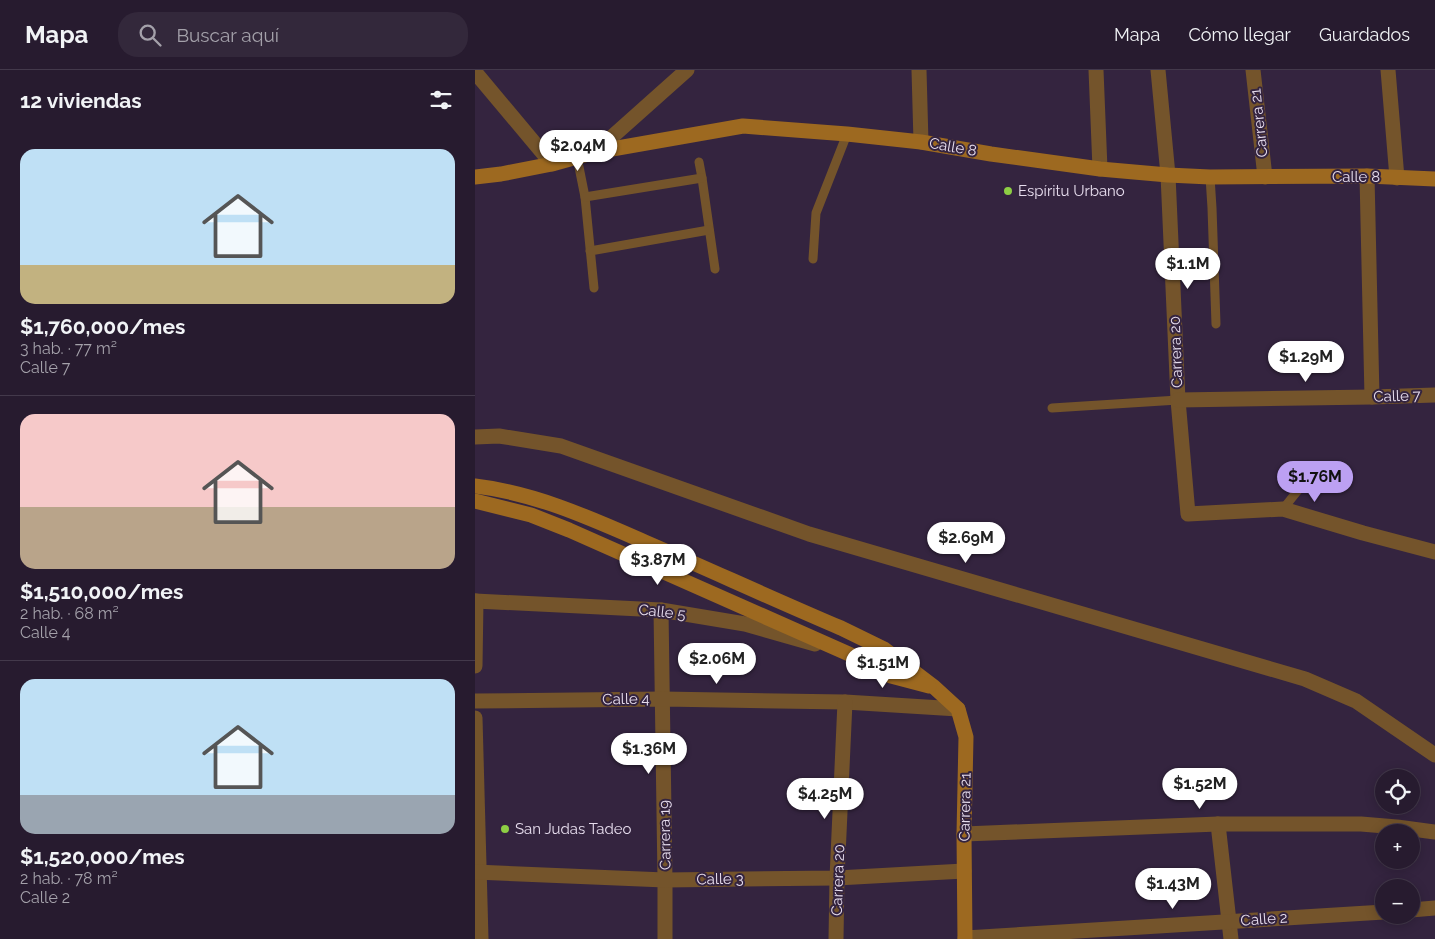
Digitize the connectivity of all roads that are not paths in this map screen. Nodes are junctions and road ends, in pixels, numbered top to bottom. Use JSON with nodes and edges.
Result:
{"nodes":[{"id":1,"x":687,"y":70,"type":"edge"},
{"id":2,"x":919,"y":70,"type":"edge"},
{"id":3,"x":1095,"y":70,"type":"edge"},
{"id":4,"x":1158,"y":70,"type":"edge"},
{"id":5,"x":1253,"y":70,"type":"edge"},
{"id":6,"x":1387,"y":70,"type":"edge"},
{"id":7,"x":475,"y":72,"type":"edge"},
{"id":8,"x":847,"y":134,"type":"junction"},
{"id":9,"x":921,"y":142,"type":"junction"},
{"id":10,"x":595,"y":152,"type":"junction"},
{"id":11,"x":577,"y":157,"type":"junction"},
{"id":12,"x":699,"y":162,"type":"dead end"},
{"id":13,"x":552,"y":164,"type":"junction"},
{"id":14,"x":1100,"y":169,"type":"junction"},
{"id":15,"x":1169,"y":175,"type":"junction"},
{"id":16,"x":1367,"y":176,"type":"junction"},
{"id":17,"x":475,"y":177,"type":"edge"},
{"id":18,"x":1210,"y":177,"type":"junction"},
{"id":19,"x":1265,"y":177,"type":"junction"},
{"id":20,"x":702,"y":178,"type":"junction"},
{"id":21,"x":1397,"y":178,"type":"junction"},
{"id":22,"x":1435,"y":179,"type":"edge"},
{"id":23,"x":585,"y":197,"type":"junction"},
{"id":24,"x":709,"y":230,"type":"junction"},
{"id":25,"x":590,"y":251,"type":"junction"},
{"id":26,"x":813,"y":259,"type":"dead end"},
{"id":27,"x":715,"y":269,"type":"dead end"},
{"id":28,"x":594,"y":288,"type":"dead end"},
{"id":29,"x":1216,"y":324,"type":"dead end"},
{"id":30,"x":1435,"y":395,"type":"edge"},
{"id":31,"x":1371,"y":397,"type":"junction"},
{"id":32,"x":1178,"y":400,"type":"junction"},
{"id":33,"x":1052,"y":408,"type":"dead end"},
{"id":34,"x":475,"y":437,"type":"edge"},
{"id":35,"x":1330,"y":474,"type":"dead end"},
{"id":36,"x":475,"y":486,"type":"edge"},
{"id":37,"x":475,"y":501,"type":"edge"},
{"id":38,"x":1283,"y":509,"type":"junction"},
{"id":39,"x":1435,"y":552,"type":"edge"},
{"id":40,"x":475,"y":601,"type":"edge"},
{"id":41,"x":661,"y":610,"type":"junction"},
{"id":42,"x":845,"y":654,"type":"junction"},
{"id":43,"x":475,"y":666,"type":"edge"},
{"id":44,"x":934,"y":687,"type":"junction"},
{"id":45,"x":663,"y":699,"type":"junction"},
{"id":46,"x":475,"y":701,"type":"edge"},
{"id":47,"x":845,"y":702,"type":"junction"},
{"id":48,"x":958,"y":709,"type":"junction"},
{"id":49,"x":475,"y":718,"type":"edge"},
{"id":50,"x":1435,"y":755,"type":"edge"},
{"id":51,"x":1217,"y":824,"type":"junction"},
{"id":52,"x":1435,"y":832,"type":"edge"},
{"id":53,"x":963,"y":834,"type":"junction"},
{"id":54,"x":964,"y":871,"type":"junction"},
{"id":55,"x":477,"y":872,"type":"edge"},
{"id":56,"x":837,"y":878,"type":"junction"},
{"id":57,"x":665,"y":880,"type":"junction"},
{"id":58,"x":1435,"y":908,"type":"edge"},
{"id":59,"x":1420,"y":909,"type":"edge"},
{"id":60,"x":1375,"y":913,"type":"edge"},
{"id":61,"x":1229,"y":922,"type":"junction"},
{"id":62,"x":965,"y":938,"type":"edge"},
{"id":63,"x":481,"y":939,"type":"edge"},
{"id":64,"x":665,"y":939,"type":"edge"},
{"id":65,"x":836,"y":939,"type":"edge"},
{"id":66,"x":1231,"y":939,"type":"edge"}],
"edges":[{"from":1,"to":10,"type":"street"},
{"from":2,"to":9,"type":"street"},
{"from":3,"to":14,"type":"street"},
{"from":4,"to":15,"type":"street","name":"Carrera 20"},
{"from":5,"to":19,"type":"street","name":"Carrera 21"},
{"from":6,"to":21,"type":"street"},
{"from":7,"to":13,"type":"street"},
{"from":8,"to":9,"type":"street","name":"Calle 8"},
{"from":8,"to":10,"type":"street","name":"Calle 8"},
{"from":8,"to":26,"type":"lane"},
{"from":9,"to":14,"type":"street","name":"Calle 8"},
{"from":10,"to":11,"type":"street","name":"Calle 8"},
{"from":11,"to":13,"type":"street","name":"Calle 8"},
{"from":11,"to":23,"type":"lane"},
{"from":12,"to":20,"type":"lane"},
{"from":13,"to":17,"type":"street","name":"Calle 8"},
{"from":14,"to":15,"type":"street","name":"Calle 8"},
{"from":15,"to":18,"type":"street","name":"Calle 8"},
{"from":15,"to":32,"type":"street","name":"Carrera 20"},
{"from":16,"to":19,"type":"street","name":"Calle 8"},
{"from":16,"to":21,"type":"street","name":"Calle 8"},
{"from":16,"to":31,"type":"street"},
{"from":18,"to":19,"type":"street","name":"Calle 8"},
{"from":18,"to":29,"type":"lane"},
{"from":20,"to":23,"type":"lane"},
{"from":20,"to":24,"type":"lane"},
{"from":21,"to":22,"type":"street","name":"Calle 8"},
{"from":23,"to":25,"type":"lane"},
{"from":24,"to":25,"type":"lane"},
{"from":24,"to":27,"type":"lane"},
{"from":25,"to":28,"type":"lane"},
{"from":30,"to":31,"type":"street","name":"Calle 7"},
{"from":31,"to":32,"type":"street","name":"Calle 7"},
{"from":32,"to":33,"type":"lane"},
{"from":32,"to":38,"type":"street","name":"Carrera 20"},
{"from":34,"to":50,"type":"street"},
{"from":35,"to":38,"type":"lane"},
{"from":36,"to":44,"type":"street"},
{"from":37,"to":42,"type":"street"},
{"from":38,"to":39,"type":"street"},
{"from":40,"to":41,"type":"street","name":"Calle 5"},
{"from":40,"to":43,"type":"street"},
{"from":41,"to":42,"type":"street","name":"Calle 5"},
{"from":41,"to":45,"type":"street","name":"Carrera 19"},
{"from":42,"to":44,"type":"street"},
{"from":44,"to":48,"type":"street"},
{"from":45,"to":46,"type":"street","name":"Calle 4"},
{"from":45,"to":47,"type":"street","name":"Calle 4"},
{"from":45,"to":57,"type":"street","name":"Carrera 19"},
{"from":47,"to":48,"type":"street","name":"Calle 4"},
{"from":47,"to":56,"type":"street","name":"Carrera 20"},
{"from":48,"to":53,"type":"street","name":"Carrera 21"},
{"from":49,"to":55,"type":"street"},
{"from":51,"to":52,"type":"street"},
{"from":51,"to":53,"type":"street"},
{"from":51,"to":61,"type":"street"},
{"from":53,"to":54,"type":"street","name":"Carrera 21"},
{"from":54,"to":56,"type":"street","name":"Calle 3"},
{"from":54,"to":62,"type":"street","name":"Carrera 21"},
{"from":55,"to":57,"type":"street","name":"Calle 3"},
{"from":55,"to":63,"type":"street"},
{"from":56,"to":57,"type":"street","name":"Calle 3"},
{"from":56,"to":65,"type":"street","name":"Carrera 20"},
{"from":57,"to":64,"type":"street","name":"Carrera 19"},
{"from":58,"to":59,"type":"street"},
{"from":60,"to":61,"type":"street","name":"Calle 2"},
{"from":61,"to":62,"type":"street","name":"Calle 2"},
{"from":61,"to":66,"type":"street"}]}
